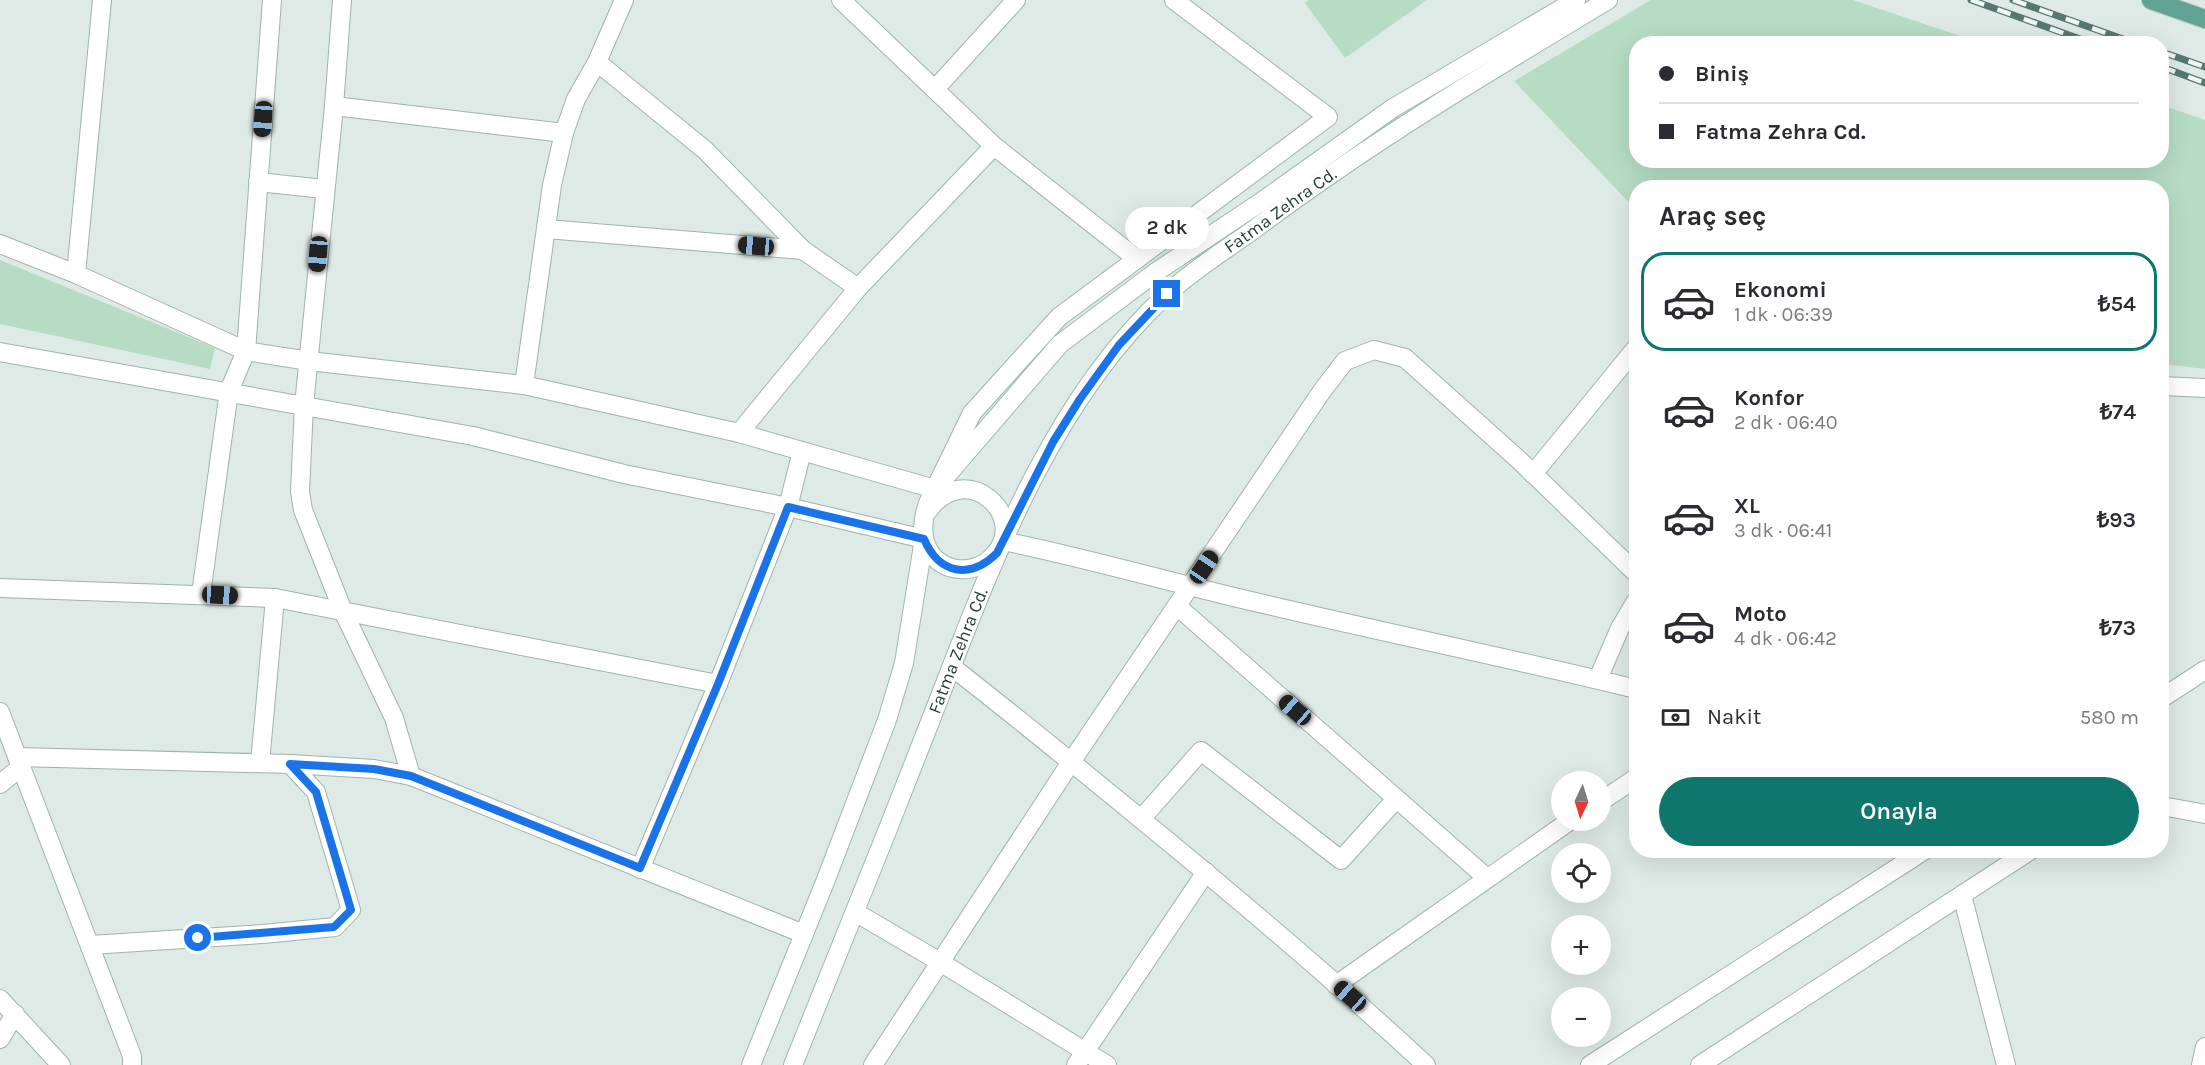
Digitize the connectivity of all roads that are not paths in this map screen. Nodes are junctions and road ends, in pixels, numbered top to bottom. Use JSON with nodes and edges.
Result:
{"nodes":[{"id":1,"x":102,"y":0,"type":"edge"},
{"id":2,"x":272,"y":0,"type":"edge"},
{"id":3,"x":342,"y":0,"type":"edge"},
{"id":4,"x":624,"y":0,"type":"edge"},
{"id":5,"x":841,"y":0,"type":"edge"},
{"id":6,"x":1016,"y":0,"type":"edge"},
{"id":7,"x":1174,"y":0,"type":"edge"},
{"id":8,"x":1576,"y":0,"type":"edge"},
{"id":9,"x":1608,"y":0,"type":"edge"},
{"id":10,"x":2151,"y":0,"type":"edge"},
{"id":11,"x":2205,"y":19,"type":"edge"},
{"id":12,"x":597,"y":62,"type":"junction"},
{"id":13,"x":936,"y":88,"type":"junction"},
{"id":14,"x":334,"y":106,"type":"junction"},
{"id":15,"x":564,"y":133,"type":"junction"},
{"id":16,"x":994,"y":147,"type":"junction"},
{"id":17,"x":258,"y":182,"type":"junction"},
{"id":18,"x":324,"y":189,"type":"junction"},
{"id":19,"x":1266,"y":209,"type":"junction"},
{"id":20,"x":546,"y":229,"type":"junction"},
{"id":21,"x":0,"y":244,"type":"edge"},
{"id":22,"x":803,"y":250,"type":"junction"},
{"id":23,"x":1137,"y":259,"type":"junction"},
{"id":24,"x":76,"y":274,"type":"junction"},
{"id":25,"x":858,"y":288,"type":"junction"},
{"id":26,"x":246,"y":351,"type":"junction"},
{"id":27,"x":0,"y":352,"type":"edge"},
{"id":28,"x":1629,"y":357,"type":"edge"},
{"id":29,"x":309,"y":361,"type":"junction"},
{"id":30,"x":524,"y":386,"type":"junction"},
{"id":31,"x":2169,"y":386,"type":"edge"},
{"id":32,"x":2205,"y":388,"type":"edge"},
{"id":33,"x":229,"y":391,"type":"junction"},
{"id":34,"x":304,"y":405,"type":"junction"},
{"id":35,"x":739,"y":433,"type":"junction"},
{"id":36,"x":802,"y":451,"type":"junction"},
{"id":37,"x":1533,"y":474,"type":"junction"},
{"id":38,"x":935,"y":489,"type":"junction"},
{"id":39,"x":788,"y":507,"type":"junction"},
{"id":40,"x":927,"y":512,"type":"junction"},
{"id":41,"x":924,"y":539,"type":"junction"},
{"id":42,"x":1003,"y":541,"type":"junction"},
{"id":43,"x":1629,"y":566,"type":"edge"},
{"id":44,"x":1191,"y":586,"type":"junction"},
{"id":45,"x":0,"y":588,"type":"edge"},
{"id":46,"x":201,"y":594,"type":"junction"},
{"id":47,"x":275,"y":598,"type":"junction"},
{"id":48,"x":1178,"y":607,"type":"junction"},
{"id":49,"x":343,"y":611,"type":"junction"},
{"id":50,"x":1629,"y":613,"type":"edge"},
{"id":51,"x":951,"y":667,"type":"junction"},
{"id":52,"x":2205,"y":670,"type":"edge"},
{"id":53,"x":1598,"y":679,"type":"junction"},
{"id":54,"x":718,"y":684,"type":"junction"},
{"id":55,"x":1629,"y":686,"type":"edge"},
{"id":56,"x":2169,"y":693,"type":"edge"},
{"id":57,"x":0,"y":712,"type":"edge"},
{"id":58,"x":19,"y":762,"type":"junction"},
{"id":59,"x":1071,"y":762,"type":"junction"},
{"id":60,"x":260,"y":763,"type":"junction"},
{"id":61,"x":290,"y":764,"type":"junction"},
{"id":62,"x":411,"y":776,"type":"junction"},
{"id":63,"x":1629,"y":783,"type":"edge"},
{"id":64,"x":0,"y":784,"type":"edge"},
{"id":65,"x":1611,"y":795,"type":"edge"},
{"id":66,"x":1396,"y":799,"type":"junction"},
{"id":67,"x":2169,"y":807,"type":"edge"},
{"id":68,"x":2205,"y":814,"type":"edge"},
{"id":69,"x":1140,"y":819,"type":"junction"},
{"id":70,"x":1555,"y":831,"type":"edge"},
{"id":71,"x":1913,"y":858,"type":"edge"},
{"id":72,"x":2019,"y":858,"type":"edge"},
{"id":73,"x":640,"y":868,"type":"junction"},
{"id":74,"x":1206,"y":872,"type":"junction"},
{"id":75,"x":1487,"y":879,"type":"junction"},
{"id":76,"x":1962,"y":895,"type":"junction"},
{"id":77,"x":855,"y":912,"type":"junction"},
{"id":78,"x":804,"y":934,"type":"junction"},
{"id":79,"x":90,"y":945,"type":"junction"},
{"id":80,"x":940,"y":962,"type":"junction"},
{"id":81,"x":1336,"y":985,"type":"junction"},
{"id":82,"x":0,"y":999,"type":"edge"},
{"id":83,"x":15,"y":1014,"type":"junction"},
{"id":84,"x":0,"y":1039,"type":"edge"},
{"id":85,"x":2205,"y":1047,"type":"edge"},
{"id":86,"x":1081,"y":1058,"type":"edge"},
{"id":87,"x":61,"y":1065,"type":"edge"},
{"id":88,"x":132,"y":1065,"type":"edge"},
{"id":89,"x":751,"y":1065,"type":"edge"},
{"id":90,"x":793,"y":1065,"type":"edge"},
{"id":91,"x":873,"y":1065,"type":"edge"},
{"id":92,"x":1107,"y":1065,"type":"edge"},
{"id":93,"x":1426,"y":1065,"type":"edge"},
{"id":94,"x":1590,"y":1065,"type":"edge"},
{"id":95,"x":1700,"y":1065,"type":"edge"},
{"id":96,"x":2006,"y":1065,"type":"edge"},
{"id":97,"x":2201,"y":1065,"type":"edge"}],
"edges":[{"from":1,"to":24,"type":"street"},
{"from":2,"to":17,"type":"street"},
{"from":3,"to":14,"type":"street"},
{"from":4,"to":12,"type":"street"},
{"from":5,"to":13,"type":"street"},
{"from":6,"to":13,"type":"street"},
{"from":7,"to":23,"type":"street"},
{"from":8,"to":19,"type":"street","name":"Fatma Zehra Cd."},
{"from":9,"to":19,"type":"street","name":"Fatma Zehra Cd."},
{"from":10,"to":11,"type":"main road"},
{"from":12,"to":15,"type":"street"},
{"from":12,"to":22,"type":"street"},
{"from":13,"to":16,"type":"street"},
{"from":14,"to":15,"type":"street"},
{"from":14,"to":18,"type":"street"},
{"from":15,"to":20,"type":"street"},
{"from":16,"to":23,"type":"street"},
{"from":16,"to":25,"type":"street"},
{"from":17,"to":18,"type":"street"},
{"from":17,"to":26,"type":"street"},
{"from":18,"to":29,"type":"street"},
{"from":19,"to":38,"type":"street","name":"Fatma Zehra Cd."},
{"from":19,"to":42,"type":"street","name":"Fatma Zehra Cd."},
{"from":20,"to":22,"type":"street"},
{"from":20,"to":30,"type":"street"},
{"from":21,"to":24,"type":"street"},
{"from":22,"to":25,"type":"street"},
{"from":23,"to":38,"type":"street"},
{"from":24,"to":26,"type":"street"},
{"from":25,"to":35,"type":"street"},
{"from":26,"to":29,"type":"street"},
{"from":26,"to":33,"type":"street"},
{"from":27,"to":33,"type":"street"},
{"from":28,"to":37,"type":"street"},
{"from":29,"to":30,"type":"street"},
{"from":29,"to":34,"type":"street"},
{"from":30,"to":35,"type":"street"},
{"from":31,"to":32,"type":"street"},
{"from":33,"to":34,"type":"street"},
{"from":33,"to":46,"type":"street"},
{"from":34,"to":39,"type":"street"},
{"from":34,"to":49,"type":"street"},
{"from":35,"to":36,"type":"street"},
{"from":36,"to":38,"type":"street"},
{"from":36,"to":39,"type":"street"},
{"from":37,"to":43,"type":"street"},
{"from":37,"to":44,"type":"street"},
{"from":38,"to":40,"type":"street","name":"Fatma Zehra Cd."},
{"from":39,"to":41,"type":"street"},
{"from":39,"to":54,"type":"street"},
{"from":40,"to":41,"type":"street"},
{"from":40,"to":42,"type":"street"},
{"from":41,"to":42,"type":"street"},
{"from":41,"to":78,"type":"street"},
{"from":42,"to":44,"type":"street"},
{"from":42,"to":51,"type":"street","name":"Fatma Zehra Cd."},
{"from":44,"to":48,"type":"street"},
{"from":44,"to":53,"type":"street"},
{"from":45,"to":46,"type":"street"},
{"from":46,"to":47,"type":"street"},
{"from":47,"to":49,"type":"street"},
{"from":47,"to":60,"type":"street"},
{"from":48,"to":59,"type":"street"},
{"from":48,"to":66,"type":"street"},
{"from":49,"to":54,"type":"street"},
{"from":49,"to":62,"type":"street"},
{"from":50,"to":53,"type":"street"},
{"from":51,"to":59,"type":"street"},
{"from":51,"to":77,"type":"street","name":"Fatma Zehra Cd."},
{"from":52,"to":56,"type":"street"},
{"from":53,"to":55,"type":"street"},
{"from":54,"to":73,"type":"street"},
{"from":57,"to":58,"type":"street"},
{"from":58,"to":60,"type":"street"},
{"from":58,"to":64,"type":"street"},
{"from":58,"to":79,"type":"street"},
{"from":59,"to":69,"type":"street"},
{"from":59,"to":80,"type":"street"},
{"from":60,"to":61,"type":"street"},
{"from":61,"to":62,"type":"street"},
{"from":61,"to":79,"type":"street"},
{"from":62,"to":73,"type":"street"},
{"from":63,"to":65,"type":"street"},
{"from":66,"to":69,"type":"street"},
{"from":66,"to":75,"type":"street"},
{"from":67,"to":68,"type":"street"},
{"from":69,"to":74,"type":"street"},
{"from":70,"to":75,"type":"street"},
{"from":71,"to":94,"type":"street"},
{"from":72,"to":76,"type":"street"},
{"from":73,"to":78,"type":"street"},
{"from":74,"to":81,"type":"street"},
{"from":74,"to":86,"type":"street"},
{"from":75,"to":81,"type":"street"},
{"from":76,"to":95,"type":"street"},
{"from":76,"to":96,"type":"street"},
{"from":77,"to":80,"type":"street"},
{"from":77,"to":90,"type":"street","name":"Fatma Zehra Cd."},
{"from":78,"to":89,"type":"street"},
{"from":79,"to":88,"type":"street"},
{"from":80,"to":86,"type":"street"},
{"from":80,"to":91,"type":"street"},
{"from":81,"to":93,"type":"street"},
{"from":82,"to":83,"type":"street"},
{"from":83,"to":84,"type":"street"},
{"from":83,"to":87,"type":"street"},
{"from":85,"to":97,"type":"street"},
{"from":86,"to":92,"type":"street"}]}
